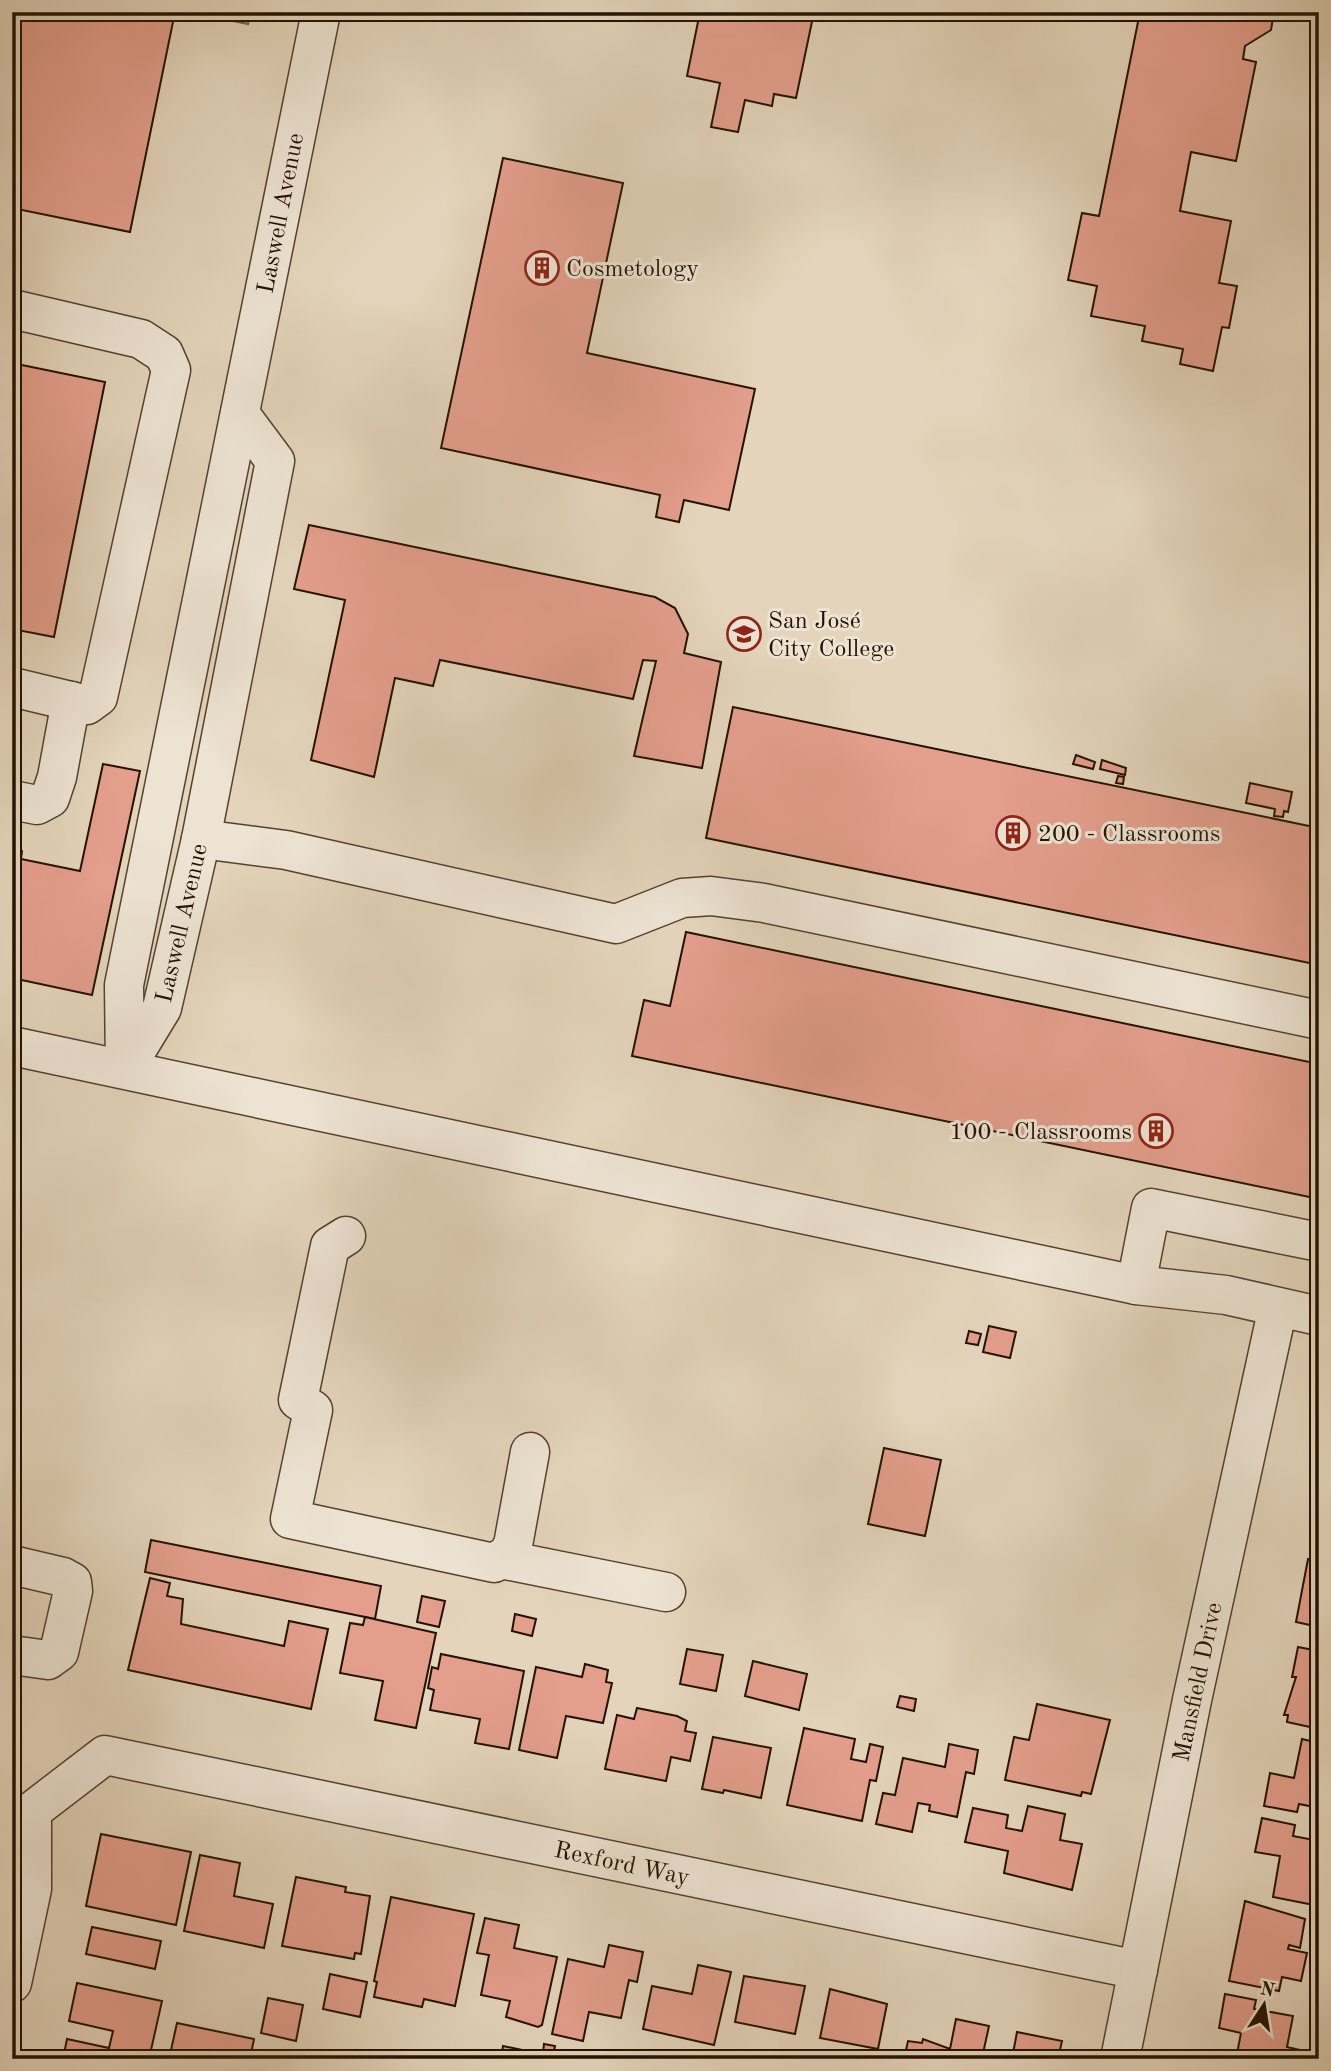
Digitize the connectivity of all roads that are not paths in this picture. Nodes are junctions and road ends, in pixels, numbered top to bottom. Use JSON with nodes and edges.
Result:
{"nodes":[{"id":1,"x":321,"y":12,"type":"edge"},
{"id":2,"x":12,"y":309,"type":"edge"},
{"id":3,"x":240,"y":414,"type":"junction"},
{"id":4,"x":12,"y":687,"type":"edge"},
{"id":5,"x":71,"y":701,"type":"junction"},
{"id":6,"x":12,"y":800,"type":"edge"},
{"id":7,"x":201,"y":839,"type":"junction"},
{"id":8,"x":1319,"y":1020,"type":"edge"},
{"id":9,"x":12,"y":1046,"type":"edge"},
{"id":10,"x":125,"y":1069,"type":"junction"},
{"id":11,"x":346,"y":1236,"type":"dead end"},
{"id":12,"x":1319,"y":1242,"type":"edge"},
{"id":13,"x":1136,"y":1285,"type":"junction"},
{"id":14,"x":1278,"y":1307,"type":"junction"},
{"id":15,"x":1319,"y":1316,"type":"edge"},
{"id":16,"x":530,"y":1452,"type":"dead end"},
{"id":17,"x":501,"y":1559,"type":"junction"},
{"id":18,"x":12,"y":1565,"type":"edge"},
{"id":19,"x":666,"y":1592,"type":"dead end"},
{"id":20,"x":12,"y":1655,"type":"edge"},
{"id":21,"x":1138,"y":1970,"type":"junction"},
{"id":22,"x":12,"y":1983,"type":"edge"},
{"id":23,"x":1119,"y":2059,"type":"edge"}],
"edges":[{"from":1,"to":3,"type":"street","name":"Laswell Avenue"},
{"from":2,"to":5,"type":"street"},
{"from":3,"to":7,"type":"street","name":"Laswell Avenue"},
{"from":3,"to":10,"type":"street","name":"Laswell Avenue"},
{"from":4,"to":5,"type":"street"},
{"from":5,"to":6,"type":"street"},
{"from":7,"to":8,"type":"street"},
{"from":7,"to":10,"type":"street","name":"Laswell Avenue"},
{"from":9,"to":10,"type":"street"},
{"from":10,"to":13,"type":"street"},
{"from":11,"to":17,"type":"street"},
{"from":12,"to":13,"type":"street"},
{"from":13,"to":14,"type":"street"},
{"from":14,"to":15,"type":"street"},
{"from":14,"to":21,"type":"street","name":"Mansfield Drive"},
{"from":16,"to":17,"type":"street"},
{"from":17,"to":19,"type":"street"},
{"from":18,"to":20,"type":"street"},
{"from":21,"to":22,"type":"street","name":"Rexford Way"},
{"from":21,"to":23,"type":"street","name":"Mansfield Drive"}]}
